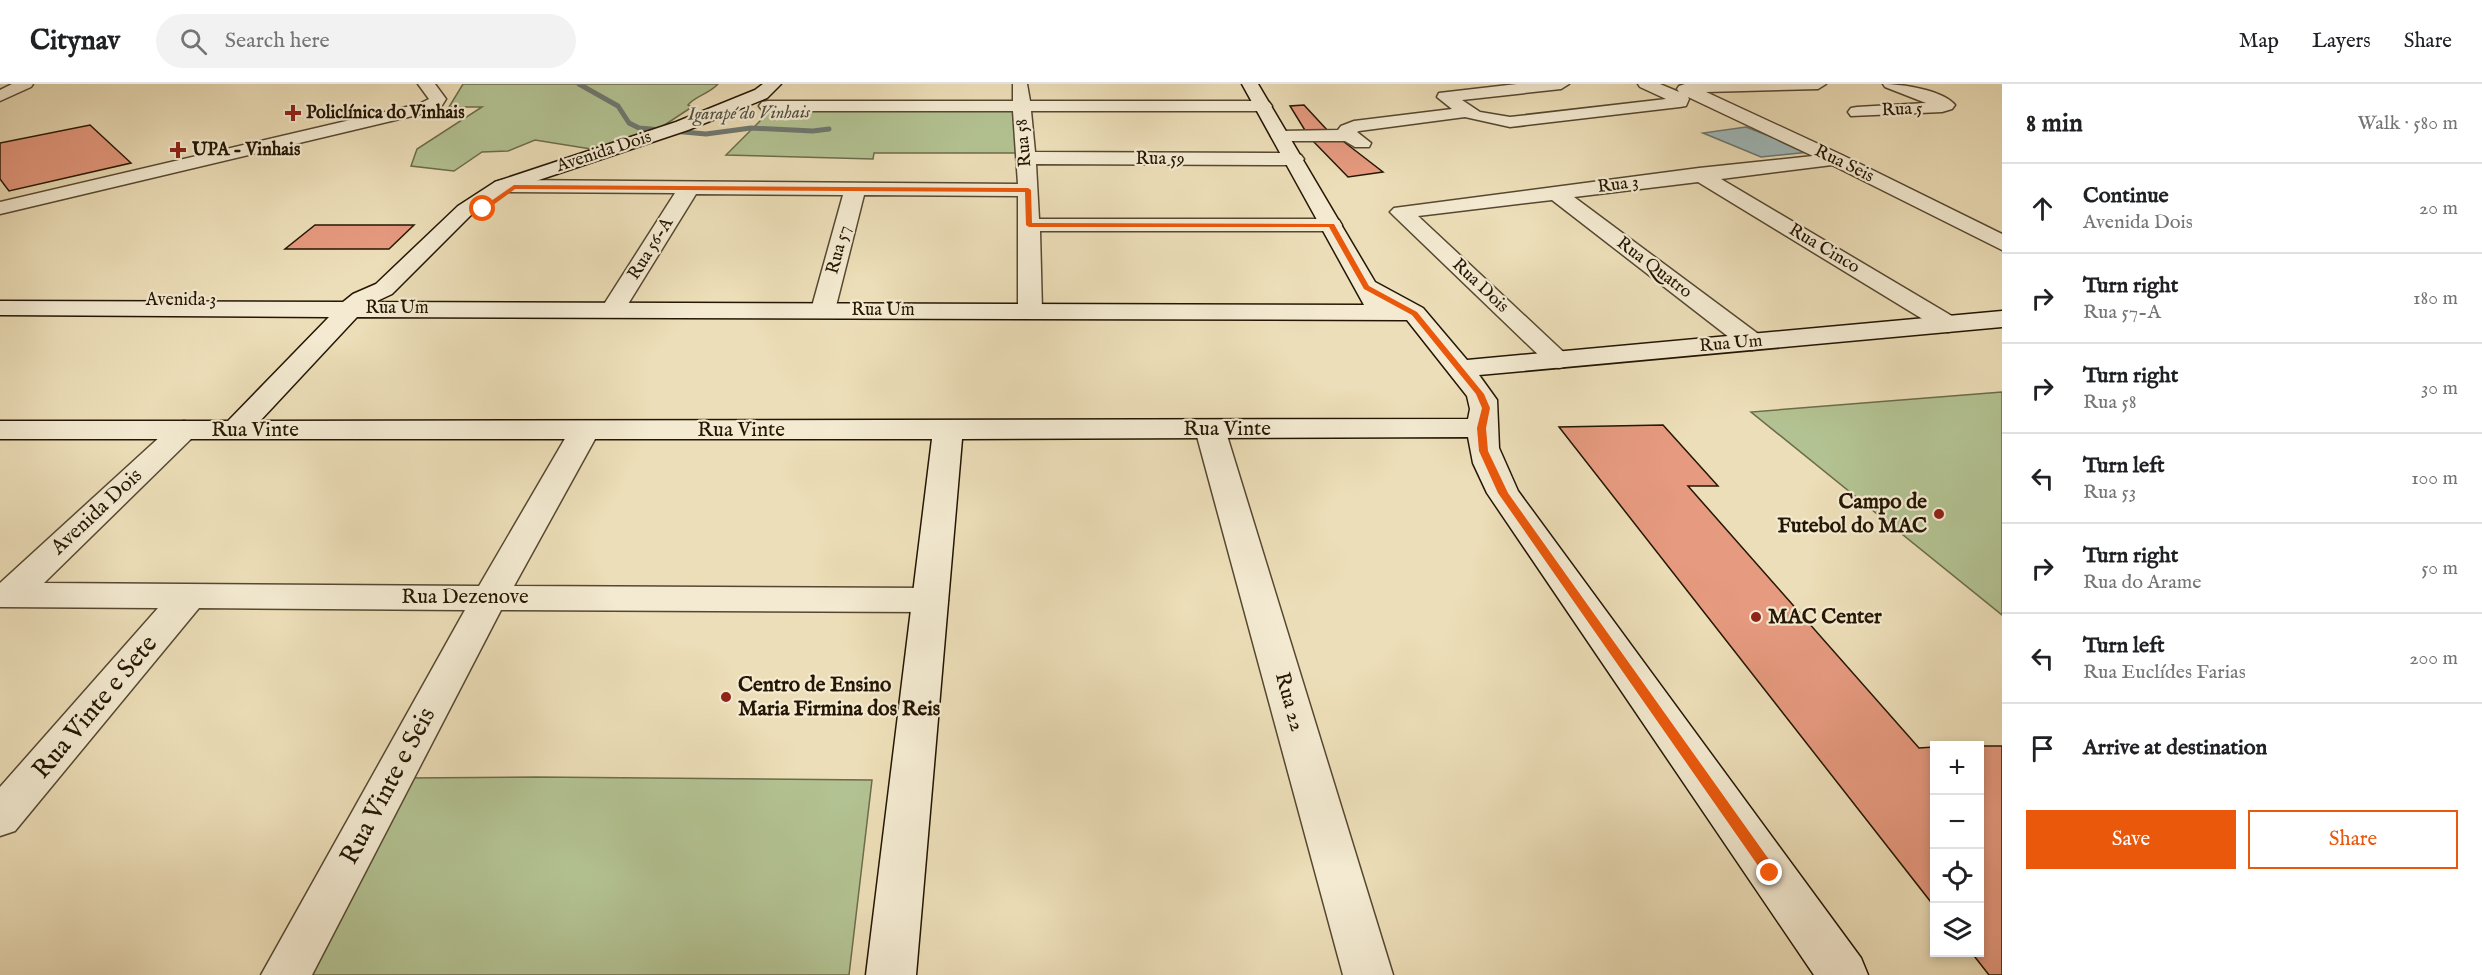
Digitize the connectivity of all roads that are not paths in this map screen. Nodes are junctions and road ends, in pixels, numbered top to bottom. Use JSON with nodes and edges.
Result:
{"nodes":[{"id":1,"x":25,"y":84,"type":"edge"},
{"id":2,"x":773,"y":84,"type":"edge"},
{"id":3,"x":786,"y":84,"type":"edge"},
{"id":4,"x":1020,"y":84,"type":"edge"},
{"id":5,"x":1250,"y":84,"type":"edge"},
{"id":6,"x":1562,"y":84,"type":"edge"},
{"id":7,"x":1646,"y":84,"type":"edge"},
{"id":8,"x":1818,"y":84,"type":"edge"},
{"id":9,"x":1891,"y":84,"type":"edge"},
{"id":10,"x":1709,"y":85,"type":"edge"},
{"id":11,"x":1539,"y":86,"type":"junction"},
{"id":12,"x":432,"y":91,"type":"edge"},
{"id":13,"x":0,"y":96,"type":"edge"},
{"id":14,"x":768,"y":106,"type":"junction"},
{"id":15,"x":1021,"y":106,"type":"junction"},
{"id":16,"x":1263,"y":106,"type":"junction"},
{"id":17,"x":1467,"y":112,"type":"junction"},
{"id":18,"x":1857,"y":112,"type":"dead end"},
{"id":19,"x":1595,"y":113,"type":"junction"},
{"id":20,"x":677,"y":133,"type":"junction"},
{"id":21,"x":1280,"y":136,"type":"junction"},
{"id":22,"x":1026,"y":158,"type":"junction"},
{"id":23,"x":1294,"y":159,"type":"junction"},
{"id":24,"x":1835,"y":159,"type":"junction"},
{"id":25,"x":1699,"y":174,"type":"junction"},
{"id":26,"x":508,"y":186,"type":"junction"},
{"id":27,"x":689,"y":188,"type":"junction"},
{"id":28,"x":855,"y":189,"type":"junction"},
{"id":29,"x":1028,"y":190,"type":"junction"},
{"id":30,"x":1556,"y":193,"type":"junction"},
{"id":31,"x":0,"y":208,"type":"edge"},
{"id":32,"x":1401,"y":212,"type":"joint"},
{"id":33,"x":1029,"y":225,"type":"junction"},
{"id":34,"x":1331,"y":225,"type":"junction"},
{"id":35,"x":2002,"y":243,"type":"edge"},
{"id":36,"x":1366,"y":287,"type":"junction"},
{"id":37,"x":0,"y":300,"type":"edge"},
{"id":38,"x":358,"y":305,"type":"junction"},
{"id":39,"x":0,"y":308,"type":"edge"},
{"id":40,"x":613,"y":309,"type":"junction"},
{"id":41,"x":823,"y":310,"type":"junction"},
{"id":42,"x":1030,"y":311,"type":"junction"},
{"id":43,"x":1380,"y":312,"type":"junction"},
{"id":44,"x":1414,"y":313,"type":"junction"},
{"id":45,"x":2002,"y":319,"type":"edge"},
{"id":46,"x":1948,"y":324,"type":"junction"},
{"id":47,"x":1752,"y":342,"type":"junction"},
{"id":48,"x":1558,"y":360,"type":"junction"},
{"id":49,"x":1460,"y":369,"type":"junction"},
{"id":50,"x":1481,"y":428,"type":"junction"},
{"id":51,"x":1210,"y":429,"type":"junction"},
{"id":52,"x":0,"y":430,"type":"edge"},
{"id":53,"x":184,"y":430,"type":"junction"},
{"id":54,"x":236,"y":430,"type":"junction"},
{"id":55,"x":585,"y":430,"type":"junction"},
{"id":56,"x":948,"y":430,"type":"junction"},
{"id":57,"x":5,"y":595,"type":"edge"},
{"id":58,"x":189,"y":596,"type":"junction"},
{"id":59,"x":490,"y":597,"type":"junction"},
{"id":60,"x":930,"y":600,"type":"junction"},
{"id":61,"x":0,"y":818,"type":"edge"},
{"id":62,"x":286,"y":975,"type":"edge"},
{"id":63,"x":891,"y":975,"type":"edge"},
{"id":64,"x":1368,"y":975,"type":"edge"},
{"id":65,"x":1843,"y":975,"type":"edge"}],
"edges":[{"from":1,"to":13,"type":"street"},
{"from":2,"to":20,"type":"street","name":"Avenida Dois"},
{"from":3,"to":14,"type":"street"},
{"from":4,"to":15,"type":"street","name":"Rua 58"},
{"from":5,"to":16,"type":"street"},
{"from":6,"to":11,"type":"street"},
{"from":7,"to":19,"type":"street"},
{"from":8,"to":10,"type":"street"},
{"from":9,"to":18,"type":"street","name":"Rua 5"},
{"from":10,"to":24,"type":"street","name":"Rua Seis"},
{"from":11,"to":17,"type":"street"},
{"from":11,"to":19,"type":"street"},
{"from":12,"to":31,"type":"street"},
{"from":14,"to":15,"type":"street"},
{"from":14,"to":20,"type":"street","name":"Avenida Dois"},
{"from":15,"to":16,"type":"street"},
{"from":15,"to":22,"type":"street","name":"Rua 58"},
{"from":16,"to":21,"type":"street"},
{"from":17,"to":19,"type":"street"},
{"from":17,"to":21,"type":"street"},
{"from":20,"to":26,"type":"street","name":"Avenida Dois"},
{"from":21,"to":23,"type":"street"},
{"from":22,"to":23,"type":"street","name":"Rua 59"},
{"from":22,"to":29,"type":"street","name":"Rua 58"},
{"from":23,"to":34,"type":"street"},
{"from":24,"to":25,"type":"street","name":"Rua 3"},
{"from":24,"to":35,"type":"street","name":"Rua Seis"},
{"from":25,"to":30,"type":"street","name":"Rua 3"},
{"from":25,"to":46,"type":"street","name":"Rua Cinco"},
{"from":26,"to":27,"type":"street"},
{"from":26,"to":38,"type":"street","name":"Avenida Dois"},
{"from":27,"to":28,"type":"street"},
{"from":27,"to":40,"type":"street","name":"Rua 56-A"},
{"from":28,"to":29,"type":"street"},
{"from":28,"to":41,"type":"street","name":"Rua 57"},
{"from":29,"to":33,"type":"street","name":"Rua 58"},
{"from":30,"to":32,"type":"street","name":"Rua 3"},
{"from":30,"to":47,"type":"street","name":"Rua Quatro"},
{"from":32,"to":48,"type":"street","name":"Rua Dois"},
{"from":33,"to":34,"type":"street"},
{"from":33,"to":42,"type":"street","name":"Rua 58"},
{"from":34,"to":36,"type":"street"},
{"from":36,"to":43,"type":"street"},
{"from":36,"to":44,"type":"street"},
{"from":37,"to":38,"type":"street","name":"Avenida 3"},
{"from":38,"to":39,"type":"street","name":"Avenida 3"},
{"from":38,"to":40,"type":"street","name":"Rua Um"},
{"from":38,"to":54,"type":"street"},
{"from":40,"to":41,"type":"street","name":"Rua Um"},
{"from":41,"to":42,"type":"street","name":"Rua Um"},
{"from":42,"to":43,"type":"street","name":"Rua Um"},
{"from":43,"to":44,"type":"street","name":"Rua Um"},
{"from":44,"to":49,"type":"street"},
{"from":45,"to":46,"type":"street","name":"Rua Um"},
{"from":46,"to":47,"type":"street","name":"Rua Um"},
{"from":47,"to":48,"type":"street","name":"Rua Um"},
{"from":48,"to":49,"type":"street","name":"Rua Um"},
{"from":49,"to":50,"type":"street"},
{"from":50,"to":51,"type":"street","name":"Rua Vinte"},
{"from":50,"to":65,"type":"street"},
{"from":51,"to":56,"type":"street","name":"Rua Vinte"},
{"from":51,"to":64,"type":"street","name":"Rua 22"},
{"from":52,"to":53,"type":"street","name":"Rua Vinte"},
{"from":53,"to":54,"type":"street","name":"Rua Vinte"},
{"from":53,"to":57,"type":"street","name":"Avenida Dois"},
{"from":54,"to":55,"type":"street","name":"Rua Vinte"},
{"from":55,"to":56,"type":"street","name":"Rua Vinte"},
{"from":55,"to":59,"type":"street","name":"Rua Vinte e Seis"},
{"from":56,"to":60,"type":"street"},
{"from":57,"to":58,"type":"street","name":"Rua Dezenove"},
{"from":58,"to":59,"type":"street","name":"Rua Dezenove"},
{"from":58,"to":61,"type":"street","name":"Rua Vinte e Sete"},
{"from":59,"to":60,"type":"street","name":"Rua Dezenove"},
{"from":59,"to":62,"type":"street","name":"Rua Vinte e Seis"},
{"from":60,"to":63,"type":"street"}]}
